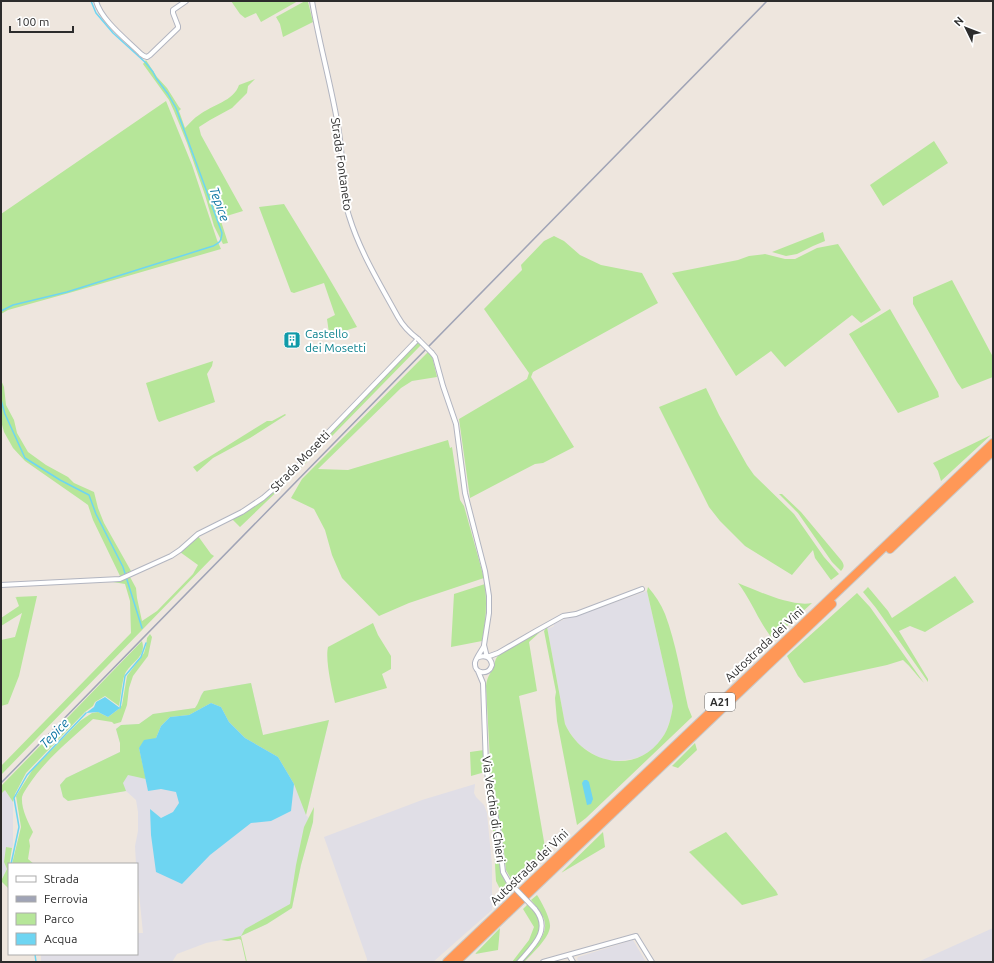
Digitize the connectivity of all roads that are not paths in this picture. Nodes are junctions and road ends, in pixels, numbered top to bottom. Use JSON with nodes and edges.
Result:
{"nodes":[{"id":1,"x":96,"y":1,"type":"edge"},
{"id":2,"x":186,"y":1,"type":"edge"},
{"id":3,"x":312,"y":1,"type":"edge"},
{"id":4,"x":418,"y":339,"type":"junction"},
{"id":5,"x":993,"y":443,"type":"edge"},
{"id":6,"x":993,"y":451,"type":"edge"},
{"id":7,"x":1,"y":585,"type":"edge"},
{"id":8,"x":642,"y":589,"type":"dead end"},
{"id":9,"x":484,"y":645,"type":"junction"},
{"id":10,"x":498,"y":653,"type":"junction"},
{"id":11,"x":487,"y":657,"type":"junction"},
{"id":12,"x":477,"y":658,"type":"junction"},
{"id":13,"x":491,"y":662,"type":"junction"},
{"id":14,"x":478,"y":671,"type":"junction"},
{"id":15,"x":489,"y":671,"type":"junction"},
{"id":16,"x":483,"y":683,"type":"junction"},
{"id":17,"x":569,"y":955,"type":"junction"},
{"id":18,"x":447,"y":962,"type":"edge"},
{"id":19,"x":456,"y":962,"type":"edge"},
{"id":20,"x":520,"y":962,"type":"edge"},
{"id":21,"x":543,"y":962,"type":"edge"},
{"id":22,"x":573,"y":962,"type":"edge"},
{"id":23,"x":652,"y":962,"type":"edge"}],
"edges":[{"from":1,"to":2,"type":"street"},
{"from":3,"to":4,"type":"street","name":"Strada Fontaneto"},
{"from":4,"to":7,"type":"street","name":"Strada Mosetti"},
{"from":4,"to":9,"type":"street","name":"Strada Fontaneto","bridge":true},
{"from":5,"to":18,"type":"highway","name":"Autostrada dei Vini","number":"A21"},
{"from":6,"to":19,"type":"highway","name":"Autostrada dei Vini"},
{"from":8,"to":10,"type":"street"},
{"from":9,"to":11,"type":"street"},
{"from":9,"to":12,"type":"street"},
{"from":10,"to":11,"type":"street"},
{"from":10,"to":13,"type":"street"},
{"from":11,"to":12,"type":"street"},
{"from":11,"to":13,"type":"street"},
{"from":12,"to":14,"type":"street"},
{"from":13,"to":15,"type":"street"},
{"from":14,"to":15,"type":"street"},
{"from":14,"to":16,"type":"street","name":"Via Vecchia di Chieri"},
{"from":15,"to":16,"type":"street","name":"Via Vecchia di Chieri"},
{"from":16,"to":20,"type":"street","name":"Via Vecchia di Chieri","bridge":true},
{"from":17,"to":21,"type":"street"},
{"from":17,"to":22,"type":"street"},
{"from":17,"to":23,"type":"street"}]}
